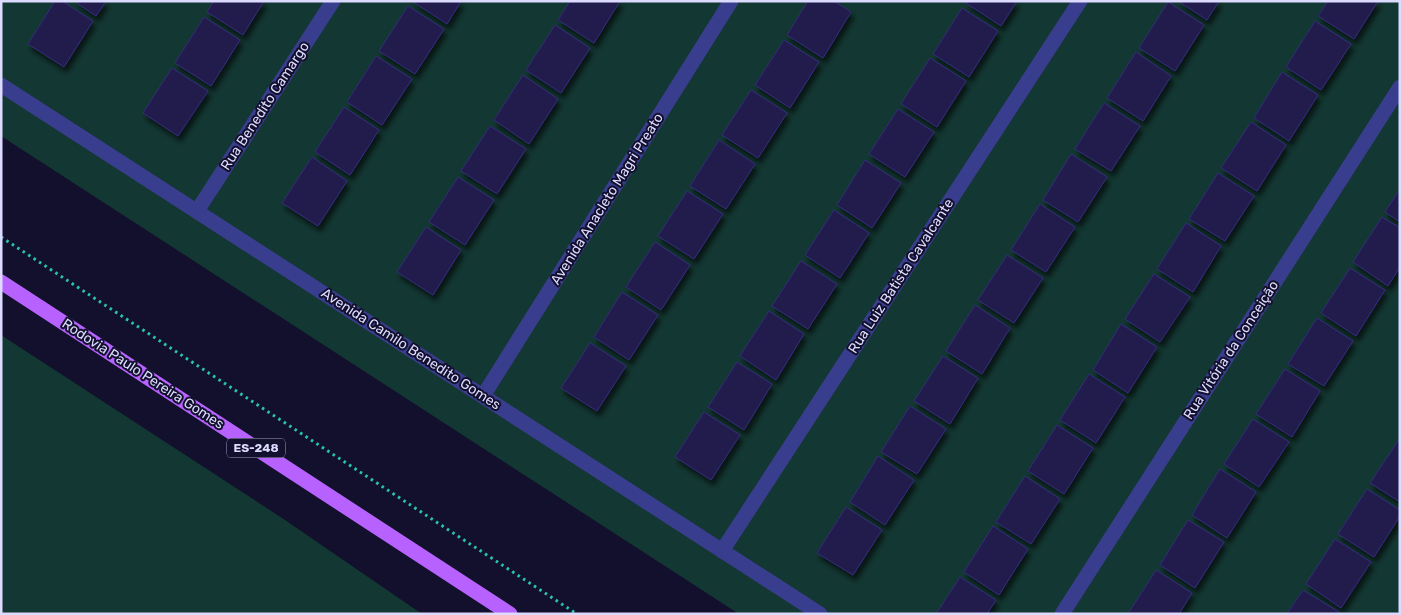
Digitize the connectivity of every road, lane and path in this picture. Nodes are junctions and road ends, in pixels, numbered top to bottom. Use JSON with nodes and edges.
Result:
{"nodes":[{"id":1,"x":333,"y":1,"type":"edge"},
{"id":2,"x":730,"y":1,"type":"edge"},
{"id":3,"x":1080,"y":1,"type":"edge"},
{"id":4,"x":1,"y":85,"type":"edge"},
{"id":5,"x":1400,"y":87,"type":"edge"},
{"id":6,"x":197,"y":211,"type":"junction"},
{"id":7,"x":1,"y":237,"type":"edge"},
{"id":8,"x":1,"y":282,"type":"edge"},
{"id":9,"x":482,"y":396,"type":"junction"},
{"id":10,"x":722,"y":551,"type":"junction"},
{"id":11,"x":510,"y":614,"type":"edge"},
{"id":12,"x":577,"y":614,"type":"edge"},
{"id":13,"x":820,"y":614,"type":"edge"},
{"id":14,"x":1062,"y":614,"type":"edge"}],
"edges":[{"from":1,"to":6,"type":"street","name":"Rua Benedito Camargo"},
{"from":2,"to":9,"type":"street","name":"Avenida Anacleto Magri Preato"},
{"from":3,"to":10,"type":"street","name":"Rua Luiz Batista Cavalcante"},
{"from":4,"to":6,"type":"street","name":"Avenida Camilo Benedito Gomes"},
{"from":5,"to":14,"type":"street","name":"Rua Vitória da Conceição"},
{"from":6,"to":9,"type":"street","name":"Avenida Camilo Benedito Gomes"},
{"from":7,"to":12,"type":"path"},
{"from":8,"to":11,"type":"main road","name":"Rodovia Paulo Pereira Gomes","number":"ES-248"},
{"from":9,"to":10,"type":"street","name":"Avenida Camilo Benedito Gomes"},
{"from":10,"to":13,"type":"street","name":"Avenida Camilo Benedito Gomes"}]}
